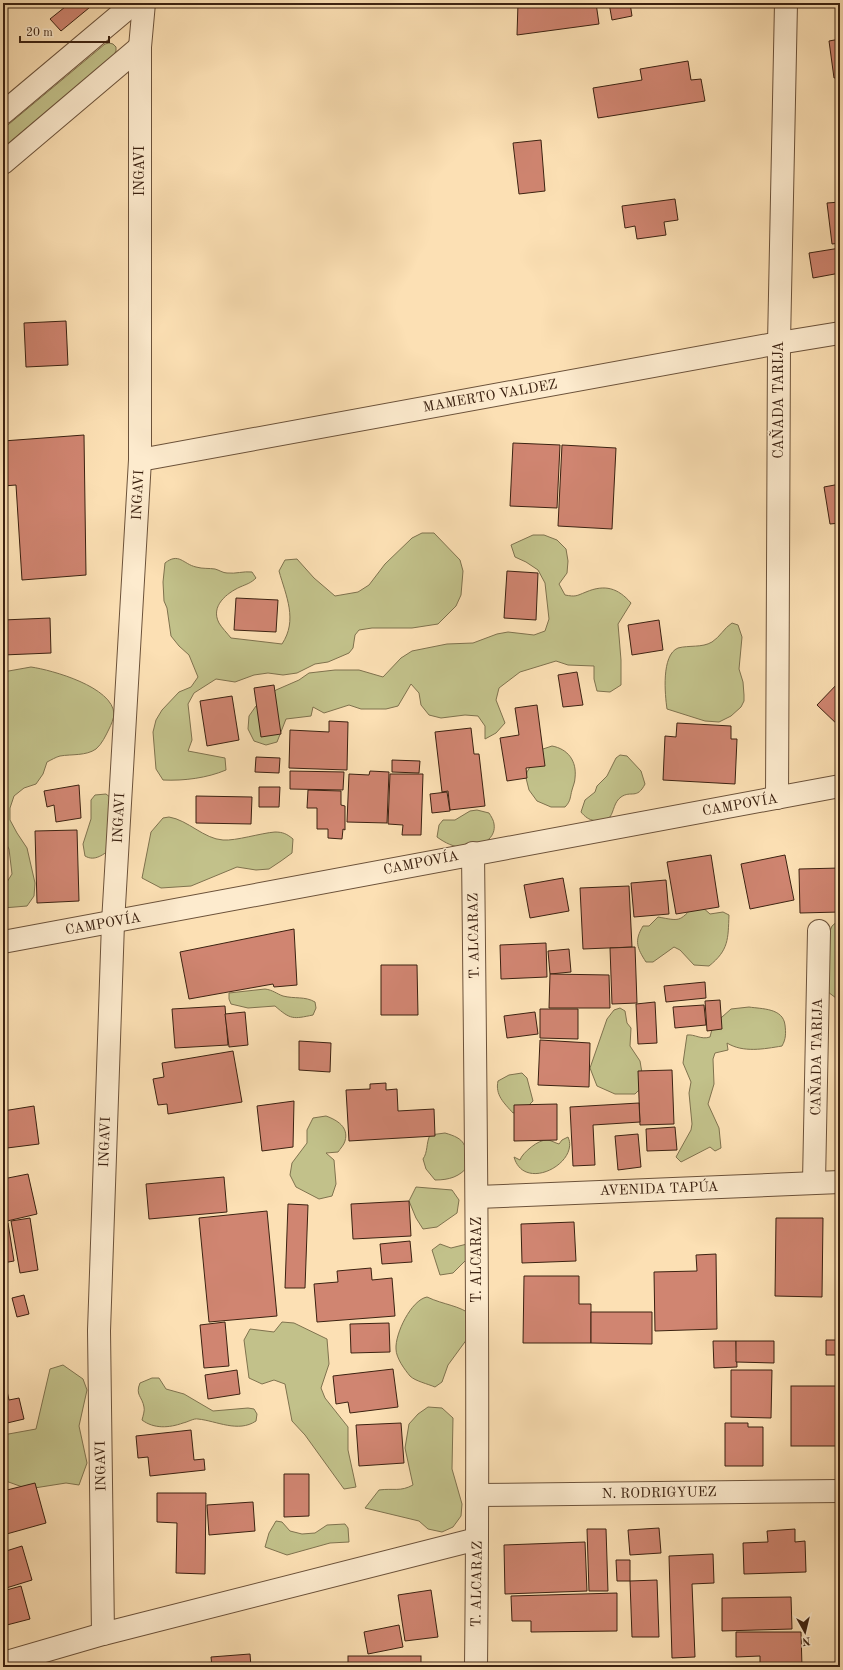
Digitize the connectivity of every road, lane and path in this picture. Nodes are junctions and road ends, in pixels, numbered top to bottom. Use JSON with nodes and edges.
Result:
{"nodes":[{"id":1,"x":134,"y":3,"type":"edge"},
{"id":2,"x":144,"y":3,"type":"edge"},
{"id":3,"x":786,"y":3,"type":"edge"},
{"id":4,"x":140,"y":47,"type":"junction"},
{"id":5,"x":3,"y":113,"type":"edge"},
{"id":6,"x":3,"y":162,"type":"edge"},
{"id":7,"x":840,"y":333,"type":"edge"},
{"id":8,"x":779,"y":343,"type":"junction"},
{"id":9,"x":140,"y":460,"type":"junction"},
{"id":10,"x":840,"y":786,"type":"edge"},
{"id":11,"x":777,"y":798,"type":"junction"},
{"id":12,"x":473,"y":854,"type":"junction"},
{"id":13,"x":113,"y":922,"type":"junction"},
{"id":14,"x":819,"y":931,"type":"dead end"},
{"id":15,"x":3,"y":942,"type":"edge"},
{"id":16,"x":814,"y":1182,"type":"junction"},
{"id":17,"x":840,"y":1182,"type":"edge"},
{"id":18,"x":477,"y":1197,"type":"junction"},
{"id":19,"x":840,"y":1491,"type":"edge"},
{"id":20,"x":477,"y":1496,"type":"junction"},
{"id":21,"x":477,"y":1539,"type":"junction"},
{"id":22,"x":103,"y":1634,"type":"junction"},
{"id":23,"x":3,"y":1663,"type":"edge"},
{"id":24,"x":476,"y":1667,"type":"edge"}],
"edges":[{"from":1,"to":5,"type":"street"},
{"from":2,"to":4,"type":"street","name":"INGAVI"},
{"from":3,"to":8,"type":"street","name":"CAÑADA TARIJA"},
{"from":4,"to":6,"type":"street"},
{"from":4,"to":9,"type":"street","name":"INGAVI"},
{"from":7,"to":8,"type":"street","name":"MAMERTO VALDEZ"},
{"from":8,"to":9,"type":"street","name":"MAMERTO VALDEZ"},
{"from":8,"to":11,"type":"street","name":"CAÑADA TARIJA"},
{"from":9,"to":13,"type":"street","name":"INGAVI"},
{"from":10,"to":11,"type":"street","name":"CAMPOVÍA"},
{"from":11,"to":12,"type":"street","name":"CAMPOVÍA"},
{"from":12,"to":13,"type":"street","name":"CAMPOVÍA"},
{"from":12,"to":18,"type":"street","name":"T. ALCARAZ"},
{"from":13,"to":15,"type":"street","name":"CAMPOVÍA"},
{"from":13,"to":22,"type":"street","name":"INGAVI"},
{"from":14,"to":16,"type":"street","name":"CAÑADA TARIJA"},
{"from":16,"to":17,"type":"street","name":"AVENIDA TAPÚA"},
{"from":16,"to":18,"type":"street","name":"AVENIDA TAPÚA"},
{"from":18,"to":20,"type":"street","name":"T. ALCARAZ"},
{"from":19,"to":20,"type":"street","name":"N. RODRIGYUEZ"},
{"from":20,"to":21,"type":"street","name":"T. ALCARAZ"},
{"from":21,"to":22,"type":"street"},
{"from":21,"to":24,"type":"street","name":"T. ALCARAZ"},
{"from":22,"to":23,"type":"street"}]}
